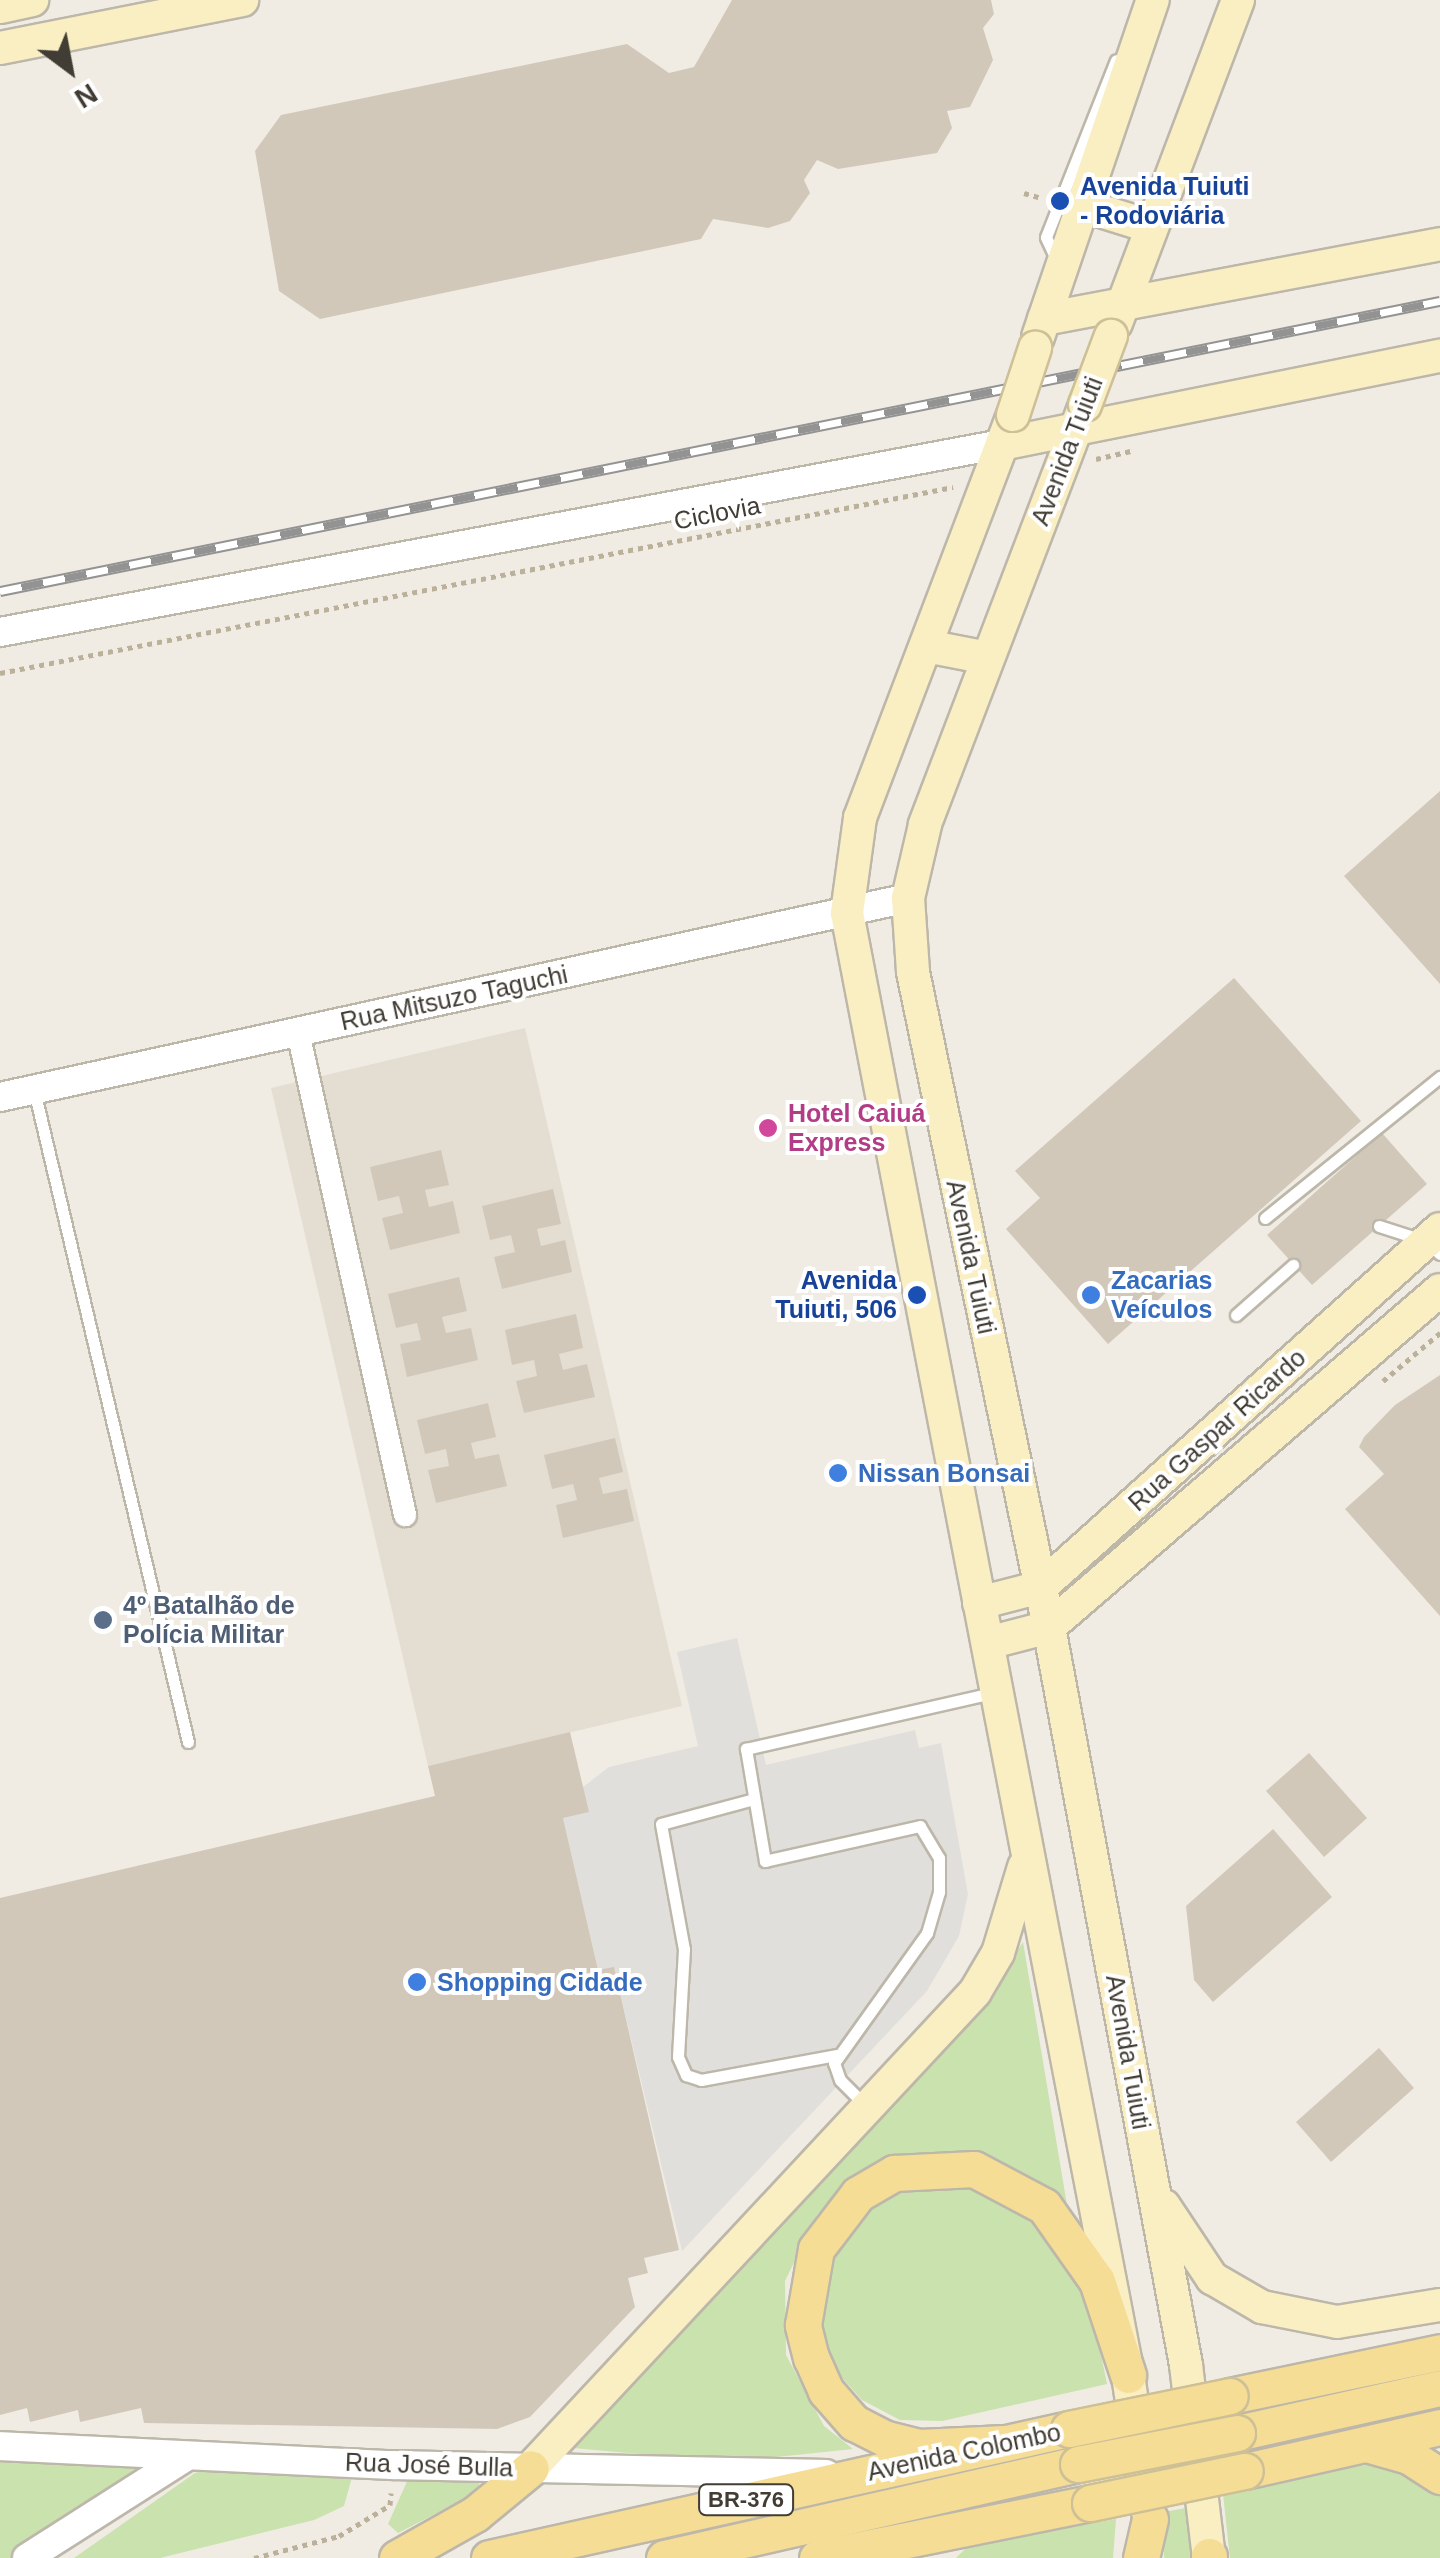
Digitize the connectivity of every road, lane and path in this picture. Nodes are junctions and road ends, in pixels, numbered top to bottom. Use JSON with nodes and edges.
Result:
{"nodes":[{"id":1,"x":32,"y":0,"type":"edge"},
{"id":2,"x":242,"y":0,"type":"edge"},
{"id":3,"x":1139,"y":0,"type":"edge"},
{"id":4,"x":1153,"y":0,"type":"edge"},
{"id":5,"x":1238,"y":0,"type":"edge"},
{"id":6,"x":0,"y":7,"type":"edge"},
{"id":7,"x":139,"y":11,"type":"edge"},
{"id":8,"x":0,"y":48,"type":"edge"},
{"id":9,"x":1082,"y":205,"type":"junction"},
{"id":10,"x":1152,"y":227,"type":"junction"},
{"id":11,"x":1440,"y":244,"type":"edge"},
{"id":12,"x":1060,"y":268,"type":"junction"},
{"id":13,"x":1116,"y":321,"type":"junction"},
{"id":14,"x":1039,"y":334,"type":"junction"},
{"id":15,"x":1440,"y":356,"type":"edge"},
{"id":16,"x":1080,"y":417,"type":"junction"},
{"id":17,"x":1007,"y":429,"type":"junction"},
{"id":18,"x":1138,"y":450,"type":"dead end"},
{"id":19,"x":1061,"y":467,"type":"junction"},
{"id":20,"x":990,"y":480,"type":"junction"},
{"id":21,"x":0,"y":632,"type":"edge"},
{"id":22,"x":926,"y":646,"type":"junction"},
{"id":23,"x":988,"y":658,"type":"junction"},
{"id":24,"x":0,"y":673,"type":"edge"},
{"id":25,"x":908,"y":898,"type":"junction"},
{"id":26,"x":847,"y":913,"type":"junction"},
{"id":27,"x":298,"y":1032,"type":"junction"},
{"id":28,"x":1440,"y":1077,"type":"edge"},
{"id":29,"x":34,"y":1090,"type":"junction"},
{"id":30,"x":0,"y":1097,"type":"edge"},
{"id":31,"x":1266,"y":1218,"type":"dead end"},
{"id":32,"x":1379,"y":1226,"type":"dead end"},
{"id":33,"x":1435,"y":1241,"type":"edge"},
{"id":34,"x":1294,"y":1265,"type":"dead end"},
{"id":35,"x":1440,"y":1290,"type":"edge"},
{"id":36,"x":1236,"y":1315,"type":"dead end"},
{"id":37,"x":405,"y":1515,"type":"dead end"},
{"id":38,"x":1106,"y":1530,"type":"junction"},
{"id":39,"x":1131,"y":1557,"type":"junction"},
{"id":40,"x":1041,"y":1587,"type":"junction"},
{"id":41,"x":979,"y":1603,"type":"junction"},
{"id":42,"x":1049,"y":1628,"type":"junction"},
{"id":43,"x":988,"y":1643,"type":"junction"},
{"id":44,"x":996,"y":1692,"type":"junction"},
{"id":45,"x":188,"y":1742,"type":"dead end"},
{"id":46,"x":754,"y":1799,"type":"junction"},
{"id":47,"x":1027,"y":1858,"type":"junction"},
{"id":48,"x":836,"y":2055,"type":"junction"},
{"id":49,"x":868,"y":2108,"type":"junction"},
{"id":50,"x":1152,"y":2184,"type":"junction"},
{"id":51,"x":1440,"y":2305,"type":"edge"},
{"id":52,"x":1440,"y":2352,"type":"edge"},
{"id":53,"x":1128,"y":2375,"type":"junction"},
{"id":54,"x":1440,"y":2388,"type":"edge"},
{"id":55,"x":1440,"y":2427,"type":"edge"},
{"id":56,"x":1360,"y":2442,"type":"junction"},
{"id":57,"x":1004,"y":2443,"type":"junction"},
{"id":58,"x":0,"y":2446,"type":"edge"},
{"id":59,"x":188,"y":2456,"type":"junction"},
{"id":60,"x":393,"y":2465,"type":"junction"},
{"id":61,"x":531,"y":2468,"type":"junction"},
{"id":62,"x":858,"y":2475,"type":"junction"},
{"id":63,"x":1440,"y":2476,"type":"edge"},
{"id":64,"x":1018,"y":2518,"type":"junction"},
{"id":65,"x":1150,"y":2519,"type":"junction"},
{"id":66,"x":1209,"y":2557,"type":"edge"},
{"id":67,"x":26,"y":2558,"type":"edge"},
{"id":68,"x":254,"y":2558,"type":"edge"},
{"id":69,"x":397,"y":2558,"type":"edge"},
{"id":70,"x":489,"y":2558,"type":"edge"},
{"id":71,"x":664,"y":2558,"type":"edge"},
{"id":72,"x":817,"y":2558,"type":"edge"},
{"id":73,"x":940,"y":2558,"type":"edge"},
{"id":74,"x":1141,"y":2558,"type":"edge"},
{"id":75,"x":1154,"y":2558,"type":"edge"}],
"edges":[{"from":1,"to":6,"type":"main road"},
{"from":2,"to":7,"type":"main road"},
{"from":3,"to":12,"type":"lane"},
{"from":4,"to":9,"type":"main road"},
{"from":5,"to":10,"type":"main road","name":"Avenida Tuiuti"},
{"from":7,"to":8,"type":"main road"},
{"from":9,"to":10,"type":"main road"},
{"from":9,"to":12,"type":"main road"},
{"from":10,"to":13,"type":"main road","name":"Avenida Tuiuti"},
{"from":11,"to":13,"type":"main road"},
{"from":12,"to":14,"type":"main road"},
{"from":13,"to":14,"type":"main road"},
{"from":13,"to":16,"type":"main road","name":"Avenida Tuiuti","bridge":true},
{"from":14,"to":17,"type":"main road","bridge":true},
{"from":15,"to":16,"type":"main road"},
{"from":16,"to":17,"type":"main road"},
{"from":16,"to":19,"type":"main road","name":"Avenida Tuiuti"},
{"from":17,"to":20,"type":"main road"},
{"from":17,"to":21,"type":"street"},
{"from":18,"to":19,"type":"path"},
{"from":19,"to":23,"type":"main road","name":"Avenida Tuiuti"},
{"from":20,"to":22,"type":"main road"},
{"from":20,"to":24,"type":"path","name":"Ciclovia"},
{"from":22,"to":23,"type":"main road"},
{"from":22,"to":26,"type":"main road"},
{"from":23,"to":25,"type":"main road","name":"Avenida Tuiuti"},
{"from":25,"to":26,"type":"street","name":"Rua Mitsuzo Taguchi"},
{"from":25,"to":40,"type":"main road","name":"Avenida Tuiuti"},
{"from":26,"to":27,"type":"street","name":"Rua Mitsuzo Taguchi"},
{"from":26,"to":41,"type":"main road"},
{"from":27,"to":29,"type":"street","name":"Rua Mitsuzo Taguchi"},
{"from":27,"to":37,"type":"street"},
{"from":28,"to":31,"type":"lane"},
{"from":29,"to":30,"type":"street","name":"Rua Mitsuzo Taguchi"},
{"from":29,"to":45,"type":"lane"},
{"from":32,"to":33,"type":"lane"},
{"from":33,"to":38,"type":"main road","name":"Rua Gaspar Ricardo"},
{"from":34,"to":36,"type":"lane"},
{"from":35,"to":39,"type":"main road","name":"Rua Gaspar Ricardo"},
{"from":38,"to":39,"type":"main road"},
{"from":38,"to":40,"type":"main road","name":"Rua Gaspar Ricardo"},
{"from":39,"to":42,"type":"main road","name":"Rua Gaspar Ricardo"},
{"from":40,"to":41,"type":"main road","name":"Rua Gaspar Ricardo"},
{"from":40,"to":42,"type":"main road","name":"Avenida Tuiuti"},
{"from":41,"to":43,"type":"main road"},
{"from":42,"to":43,"type":"main road","name":"Rua Gaspar Ricardo"},
{"from":42,"to":50,"type":"main road","name":"Avenida Tuiuti"},
{"from":43,"to":44,"type":"main road"},
{"from":44,"to":46,"type":"lane"},
{"from":44,"to":47,"type":"main road"},
{"from":46,"to":48,"type":"lane"},
{"from":46,"to":48,"type":"lane"},
{"from":47,"to":49,"type":"main road"},
{"from":47,"to":53,"type":"main road"},
{"from":48,"to":49,"type":"lane"},
{"from":49,"to":61,"type":"main road"},
{"from":50,"to":51,"type":"main road"},
{"from":50,"to":66,"type":"main road","name":"Avenida Tuiuti"},
{"from":52,"to":57,"type":"main road","name":"Avenida Colombo","number":"BR-376","bridge":true},
{"from":53,"to":57,"type":"main road"},
{"from":53,"to":65,"type":"main road"},
{"from":54,"to":71,"type":"main road","name":"Avenida Colombo","number":"BR-376","bridge":true},
{"from":55,"to":56,"type":"main road"},
{"from":56,"to":63,"type":"main road"},
{"from":56,"to":64,"type":"main road","bridge":true},
{"from":57,"to":62,"type":"main road","name":"Avenida Colombo","number":"BR-376"},
{"from":58,"to":59,"type":"street","name":"Rua José Bulla"},
{"from":59,"to":60,"type":"street","name":"Rua José Bulla"},
{"from":59,"to":67,"type":"street"},
{"from":60,"to":61,"type":"street","name":"Rua José Bulla"},
{"from":60,"to":68,"type":"path"},
{"from":61,"to":62,"type":"street","name":"Rua José Bulla"},
{"from":61,"to":69,"type":"main road"},
{"from":62,"to":70,"type":"main road","name":"Avenida Colombo","number":"BR-376"},
{"from":64,"to":72,"type":"main road"},
{"from":64,"to":73,"type":"main road"},
{"from":65,"to":74,"type":"main road"},
{"from":65,"to":75,"type":"main road"}]}
